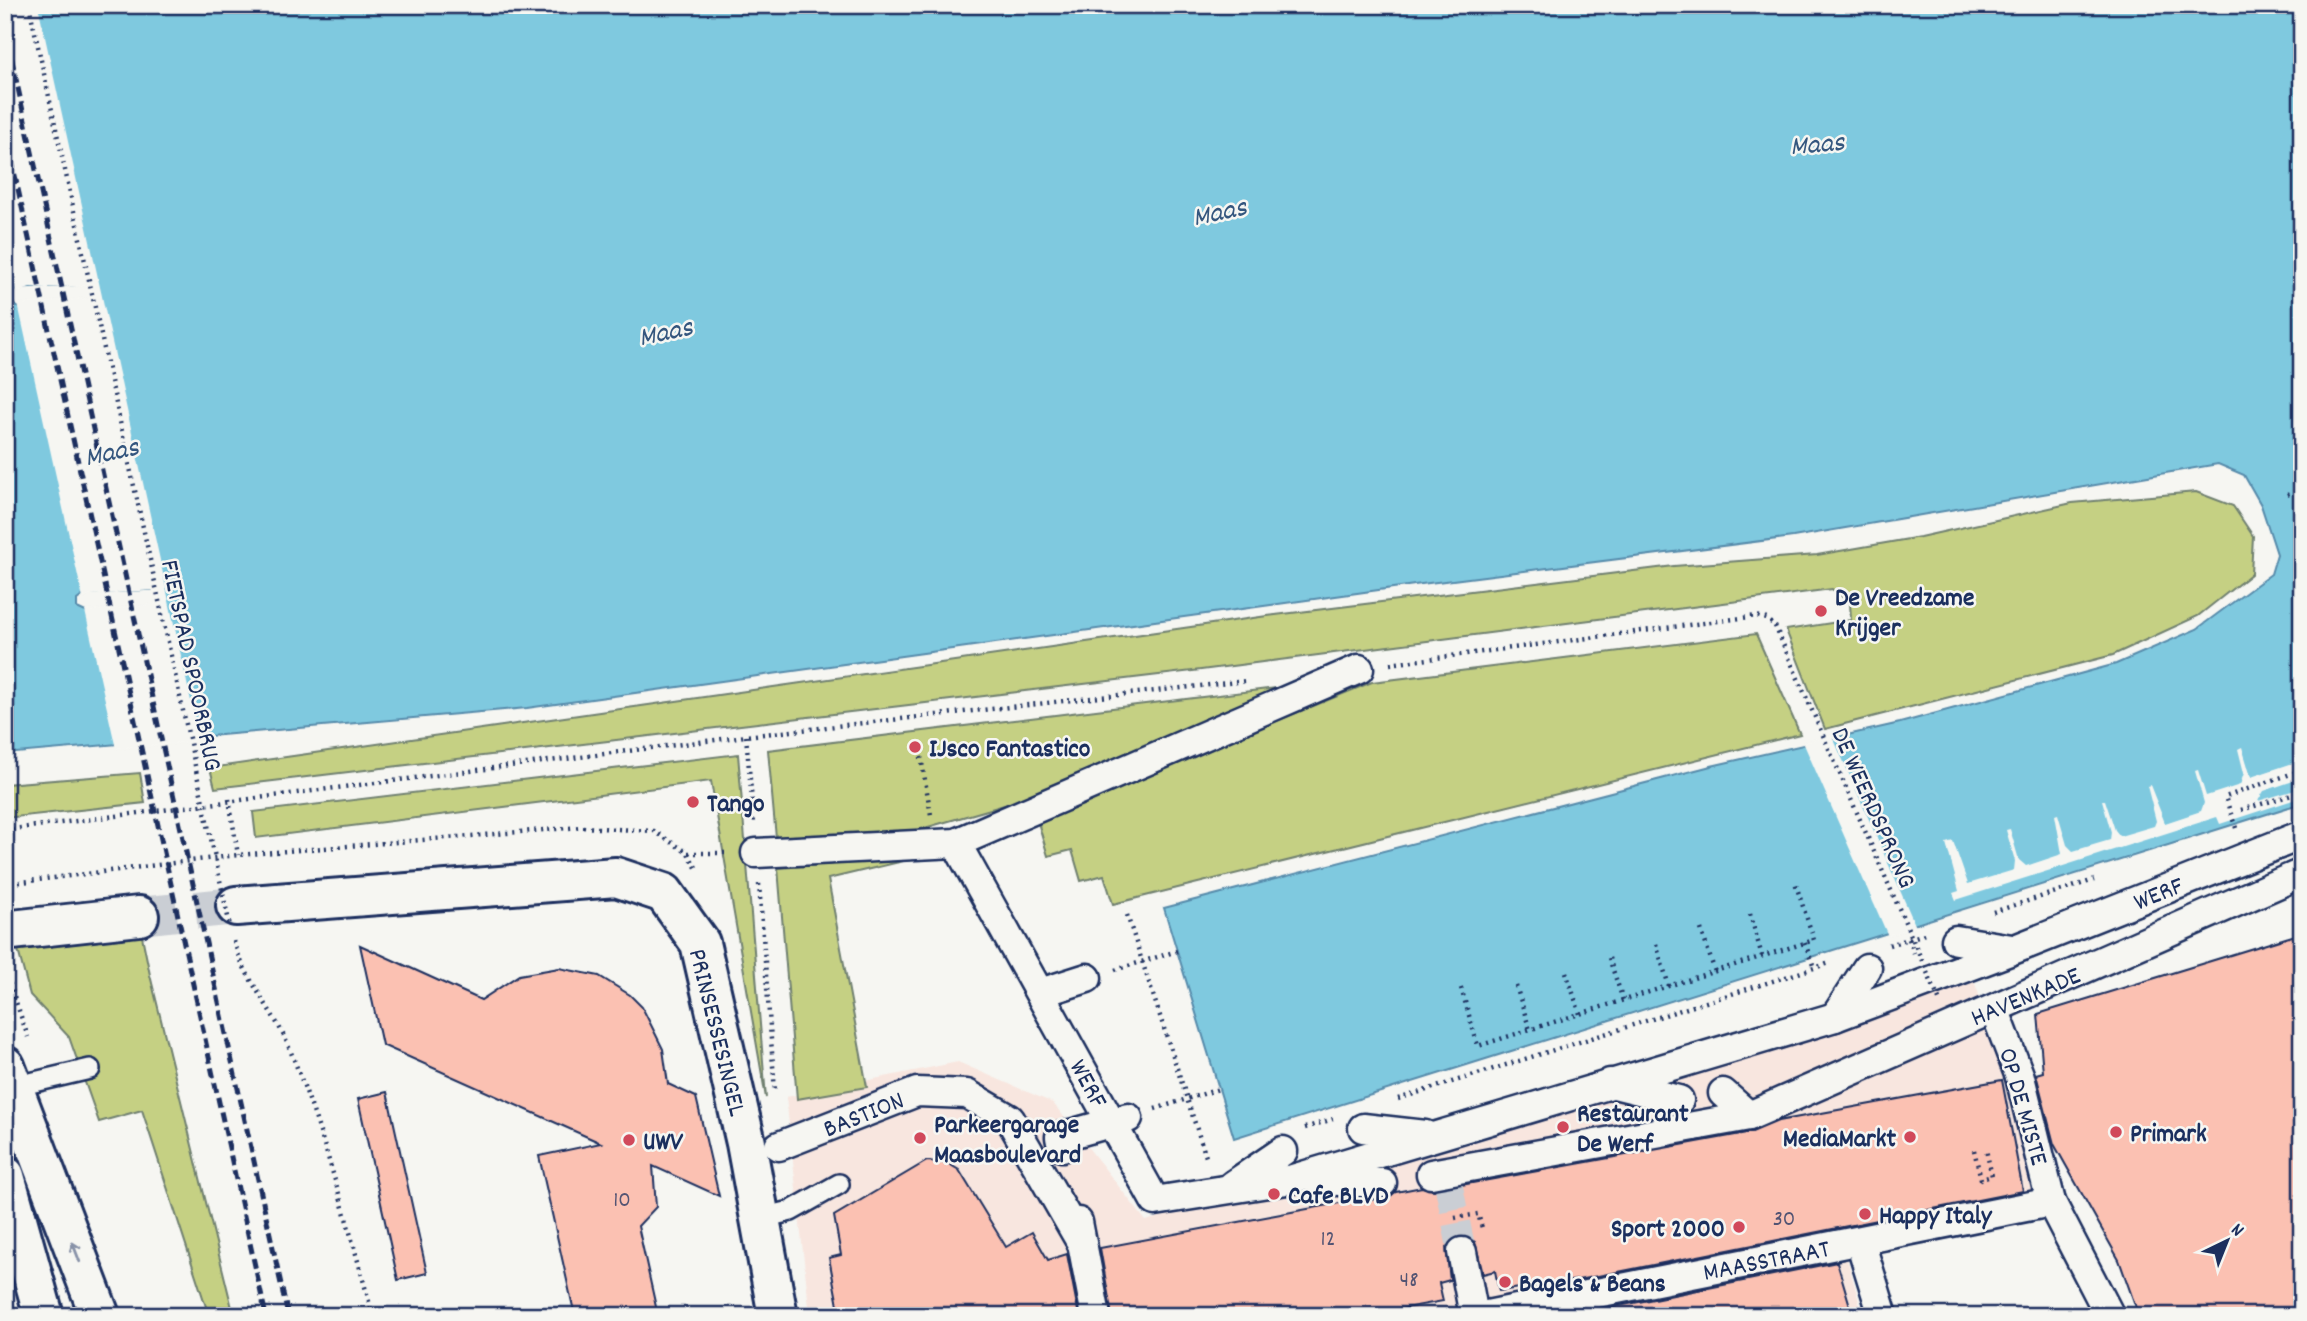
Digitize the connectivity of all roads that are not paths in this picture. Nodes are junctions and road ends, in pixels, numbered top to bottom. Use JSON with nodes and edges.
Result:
{"nodes":[{"id":1,"x":1359,"y":669,"type":"road end"},
{"id":2,"x":2302,"y":835,"type":"edge"},
{"id":3,"x":956,"y":843,"type":"junction"},
{"id":4,"x":757,"y":853,"type":"road end"},
{"id":5,"x":2302,"y":873,"type":"edge"},
{"id":6,"x":139,"y":916,"type":"tunnel mouth"},
{"id":7,"x":233,"y":916,"type":"tunnel mouth"},
{"id":8,"x":12,"y":930,"type":"dead end"},
{"id":9,"x":1946,"y":935,"type":"road end"},
{"id":10,"x":2015,"y":949,"type":"junction"},
{"id":11,"x":1867,"y":968,"type":"dead end"},
{"id":12,"x":1087,"y":978,"type":"road end"},
{"id":13,"x":1040,"y":993,"type":"junction"},
{"id":14,"x":1995,"y":1011,"type":"junction"},
{"id":15,"x":1835,"y":1017,"type":"junction"},
{"id":16,"x":90,"y":1069,"type":"dead end"},
{"id":17,"x":9,"y":1076,"type":"edge"},
{"id":18,"x":1610,"y":1083,"type":"junction"},
{"id":19,"x":1723,"y":1093,"type":"dead end"},
{"id":20,"x":1679,"y":1100,"type":"dead end"},
{"id":21,"x":1749,"y":1116,"type":"junction"},
{"id":22,"x":1121,"y":1119,"type":"junction"},
{"id":23,"x":1355,"y":1122,"type":"road end"},
{"id":24,"x":1442,"y":1136,"type":"junction"},
{"id":25,"x":1289,"y":1142,"type":"road end"},
{"id":26,"x":779,"y":1146,"type":"road end"},
{"id":27,"x":1062,"y":1147,"type":"dead end"},
{"id":28,"x":5,"y":1176,"type":"edge"},
{"id":29,"x":1442,"y":1176,"type":"dead end"},
{"id":30,"x":1293,"y":1179,"type":"junction"},
{"id":31,"x":1382,"y":1183,"type":"dead end"},
{"id":32,"x":839,"y":1184,"type":"dead end"},
{"id":33,"x":1073,"y":1189,"type":"dead end"},
{"id":34,"x":1224,"y":1191,"type":"junction"},
{"id":35,"x":2051,"y":1202,"type":"junction"},
{"id":36,"x":762,"y":1218,"type":"junction"},
{"id":37,"x":1048,"y":1225,"type":"dead end"},
{"id":38,"x":1860,"y":1241,"type":"junction"},
{"id":39,"x":1082,"y":1249,"type":"junction"},
{"id":40,"x":1462,"y":1252,"type":"tunnel mouth"},
{"id":41,"x":1568,"y":1307,"type":"edge"},
{"id":42,"x":44,"y":1316,"type":"edge"},
{"id":43,"x":100,"y":1316,"type":"edge"},
{"id":44,"x":778,"y":1316,"type":"edge"},
{"id":45,"x":1096,"y":1316,"type":"edge"},
{"id":46,"x":1474,"y":1316,"type":"edge"},
{"id":47,"x":1482,"y":1316,"type":"edge"},
{"id":48,"x":1883,"y":1316,"type":"edge"},
{"id":49,"x":2110,"y":1316,"type":"edge"}],
"edges":[{"from":1,"to":3,"type":"street"},
{"from":2,"to":10,"type":"street","name":"WERF"},
{"from":3,"to":4,"type":"street"},
{"from":3,"to":13,"type":"street","name":"WERF"},
{"from":5,"to":14,"type":"street","name":"HAVENKADE"},
{"from":6,"to":8,"type":"street"},
{"from":7,"to":36,"type":"street","name":"PRINSESSESINGEL"},
{"from":9,"to":10,"type":"street"},
{"from":10,"to":15,"type":"street","name":"WERF"},
{"from":11,"to":15,"type":"street"},
{"from":12,"to":13,"type":"street"},
{"from":13,"to":22,"type":"street","name":"WERF"},
{"from":14,"to":21,"type":"street","name":"HAVENKADE"},
{"from":14,"to":35,"type":"street","name":"OP DE MISTE"},
{"from":15,"to":18,"type":"street","name":"WERF"},
{"from":16,"to":17,"type":"lane"},
{"from":43,"to":17,"type":"street","one_way":true},
{"from":18,"to":20,"type":"street"},
{"from":18,"to":24,"type":"street","name":"WERF"},
{"from":19,"to":21,"type":"street"},
{"from":21,"to":29,"type":"street","name":"HAVENKADE"},
{"from":22,"to":27,"type":"street"},
{"from":22,"to":34,"type":"street","name":"WERF"},
{"from":23,"to":24,"type":"street","name":"WERF"},
{"from":24,"to":30,"type":"street","name":"WERF"},
{"from":25,"to":34,"type":"street"},
{"from":26,"to":39,"type":"street","name":"BASTION"},
{"from":28,"to":42,"type":"street"},
{"from":30,"to":31,"type":"street","name":"WERF"},
{"from":30,"to":34,"type":"street","name":"WERF"},
{"from":32,"to":36,"type":"lane"},
{"from":33,"to":39,"type":"street","name":"BASTION"},
{"from":35,"to":38,"type":"street","name":"MAASSTRAAT"},
{"from":35,"to":49,"type":"street","name":"OP DE MISTE"},
{"from":36,"to":44,"type":"street","name":"PRINSESSESINGEL"},
{"from":37,"to":39,"type":"street"},
{"from":38,"to":41,"type":"street","name":"MAASSTRAAT"},
{"from":38,"to":48,"type":"street"},
{"from":39,"to":45,"type":"street","name":"BASTION"},
{"from":40,"to":46,"type":"street"},
{"from":41,"to":47,"type":"street","name":"MAASSTRAAT"}]}
